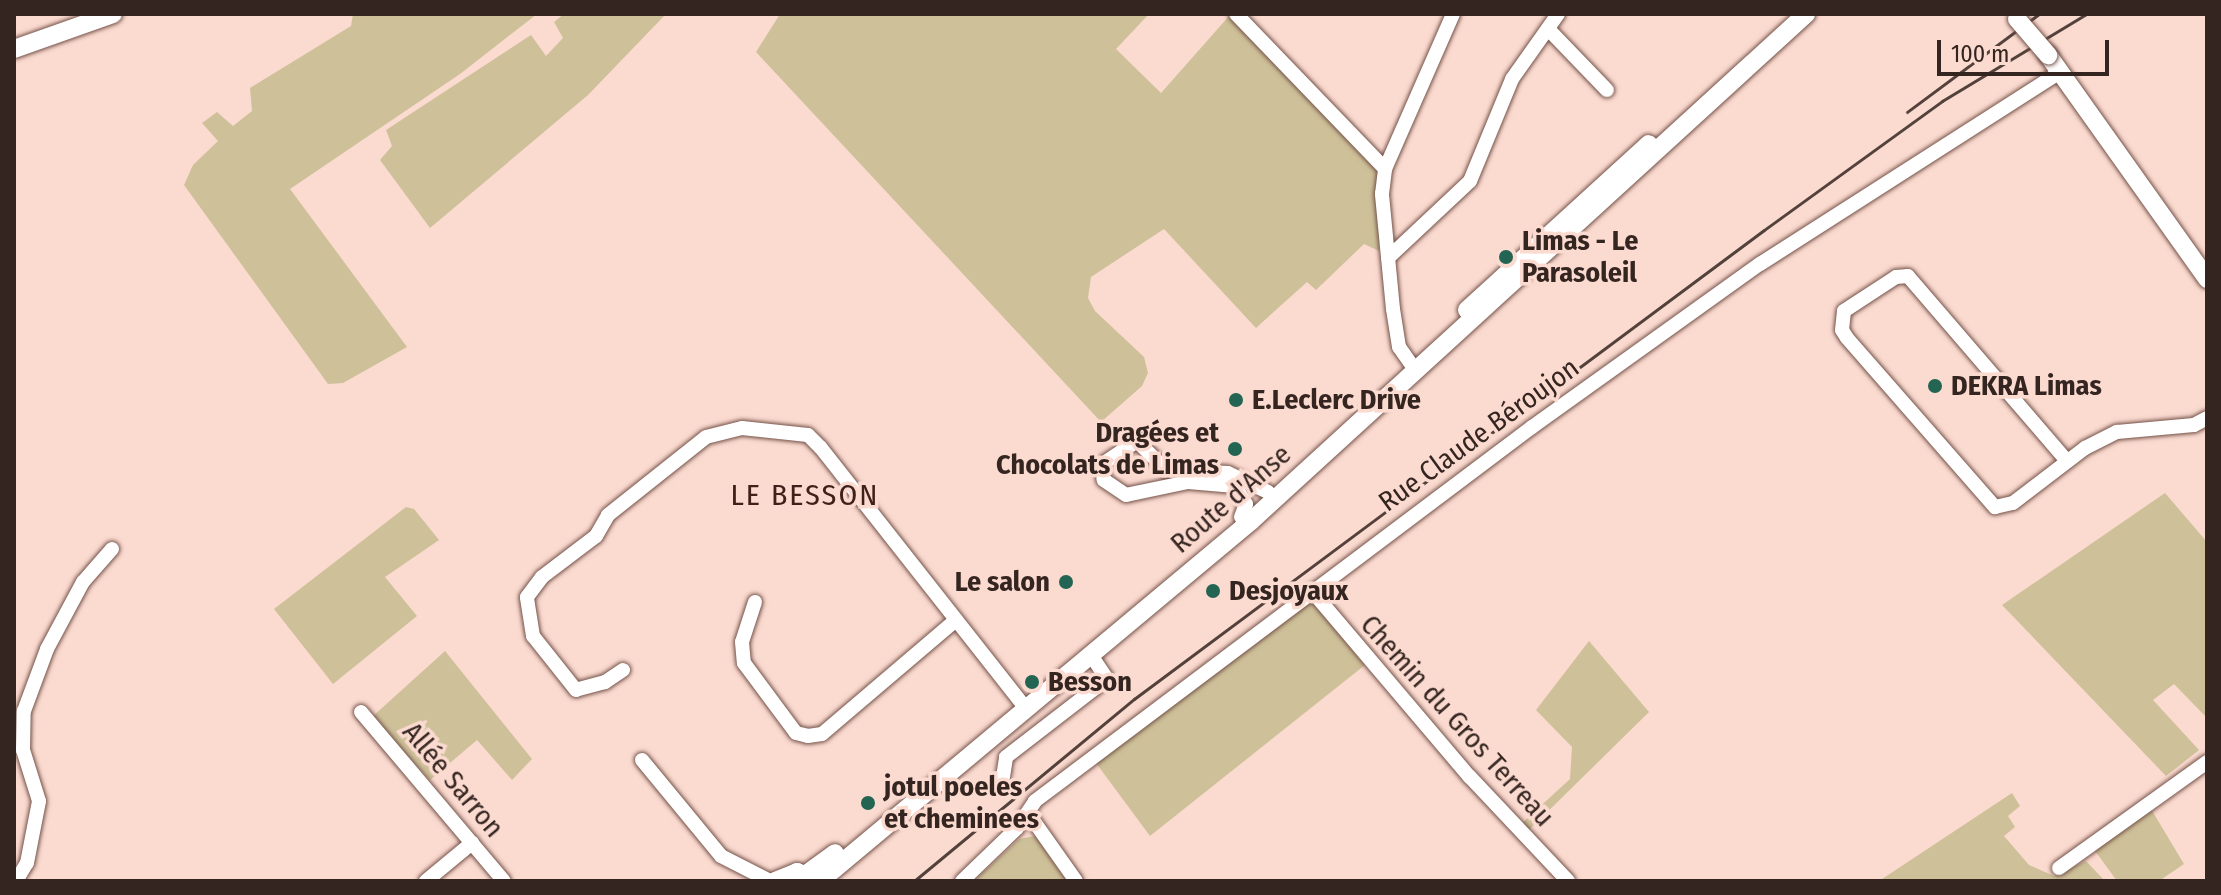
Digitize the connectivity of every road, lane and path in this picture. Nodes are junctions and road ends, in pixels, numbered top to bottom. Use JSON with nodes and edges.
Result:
{"nodes":[{"id":1,"x":113,"y":14,"type":"edge"},
{"id":2,"x":1236,"y":14,"type":"edge"},
{"id":3,"x":1453,"y":14,"type":"edge"},
{"id":4,"x":1558,"y":14,"type":"edge"},
{"id":5,"x":1790,"y":14,"type":"edge"},
{"id":6,"x":1806,"y":14,"type":"edge"},
{"id":7,"x":2016,"y":16,"type":"edge"},
{"id":8,"x":1550,"y":31,"type":"junction"},
{"id":9,"x":14,"y":49,"type":"edge"},
{"id":10,"x":2060,"y":72,"type":"junction"},
{"id":11,"x":1607,"y":90,"type":"dead end"},
{"id":12,"x":1385,"y":169,"type":"junction"},
{"id":13,"x":1388,"y":258,"type":"junction"},
{"id":14,"x":2207,"y":279,"type":"edge"},
{"id":15,"x":1411,"y":364,"type":"junction"},
{"id":16,"x":2207,"y":418,"type":"edge"},
{"id":17,"x":2067,"y":461,"type":"junction"},
{"id":18,"x":1268,"y":492,"type":"junction"},
{"id":19,"x":1241,"y":517,"type":"junction"},
{"id":20,"x":112,"y":549,"type":"dead end"},
{"id":21,"x":1312,"y":591,"type":"junction"},
{"id":22,"x":755,"y":602,"type":"dead end"},
{"id":23,"x":956,"y":620,"type":"junction"},
{"id":24,"x":1091,"y":655,"type":"junction"},
{"id":25,"x":623,"y":670,"type":"dead end"},
{"id":26,"x":1021,"y":702,"type":"junction"},
{"id":27,"x":361,"y":712,"type":"dead end"},
{"id":28,"x":642,"y":760,"type":"dead end"},
{"id":29,"x":2207,"y":762,"type":"edge"},
{"id":30,"x":1003,"y":777,"type":"dead end"},
{"id":31,"x":1028,"y":813,"type":"junction"},
{"id":32,"x":472,"y":843,"type":"junction"},
{"id":33,"x":2059,"y":868,"type":"dead end"},
{"id":34,"x":813,"y":879,"type":"edge"},
{"id":35,"x":1560,"y":879,"type":"edge"},
{"id":36,"x":16,"y":881,"type":"edge"},
{"id":37,"x":426,"y":881,"type":"edge"},
{"id":38,"x":504,"y":881,"type":"edge"},
{"id":39,"x":773,"y":881,"type":"edge"},
{"id":40,"x":962,"y":881,"type":"edge"},
{"id":41,"x":1076,"y":881,"type":"edge"}],
"edges":[{"from":1,"to":9,"type":"main road"},
{"from":2,"to":12,"type":"street"},
{"from":3,"to":12,"type":"street"},
{"from":4,"to":8,"type":"street"},
{"from":5,"to":15,"type":"main road","name":"Route d'Anse"},
{"from":6,"to":24,"type":"main road","name":"Route d'Anse"},
{"from":7,"to":10,"type":"main road","bridge":true},
{"from":8,"to":11,"type":"street"},
{"from":8,"to":13,"type":"street"},
{"from":10,"to":14,"type":"main road"},
{"from":10,"to":21,"type":"street","name":"Rue Claude Béroujon"},
{"from":12,"to":13,"type":"street"},
{"from":13,"to":15,"type":"street"},
{"from":15,"to":18,"type":"main road","name":"Route d'Anse"},
{"from":16,"to":17,"type":"street"},
{"from":17,"to":17,"type":"street"},
{"from":18,"to":19,"type":"main road","name":"Route d'Anse"},
{"from":18,"to":19,"type":"street"},
{"from":19,"to":26,"type":"main road","name":"Route d'Anse"},
{"from":20,"to":36,"type":"street"},
{"from":21,"to":31,"type":"street","name":"Rue Claude Béroujon"},
{"from":21,"to":35,"type":"street","name":"Chemin du Gros Terreau"},
{"from":22,"to":23,"type":"street"},
{"from":23,"to":25,"type":"street"},
{"from":23,"to":26,"type":"street"},
{"from":24,"to":30,"type":"street"},
{"from":24,"to":34,"type":"main road","name":"Route d'Anse"},
{"from":26,"to":34,"type":"main road","name":"Route d'Anse"},
{"from":27,"to":32,"type":"street","name":"Allée Sarron"},
{"from":28,"to":39,"type":"street"},
{"from":29,"to":33,"type":"street"},
{"from":31,"to":40,"type":"street","name":"Rue Claude Béroujon"},
{"from":31,"to":41,"type":"street"},
{"from":32,"to":37,"type":"street"},
{"from":32,"to":38,"type":"street","name":"Allée Sarron"},
{"from":34,"to":39,"type":"main road"}]}
